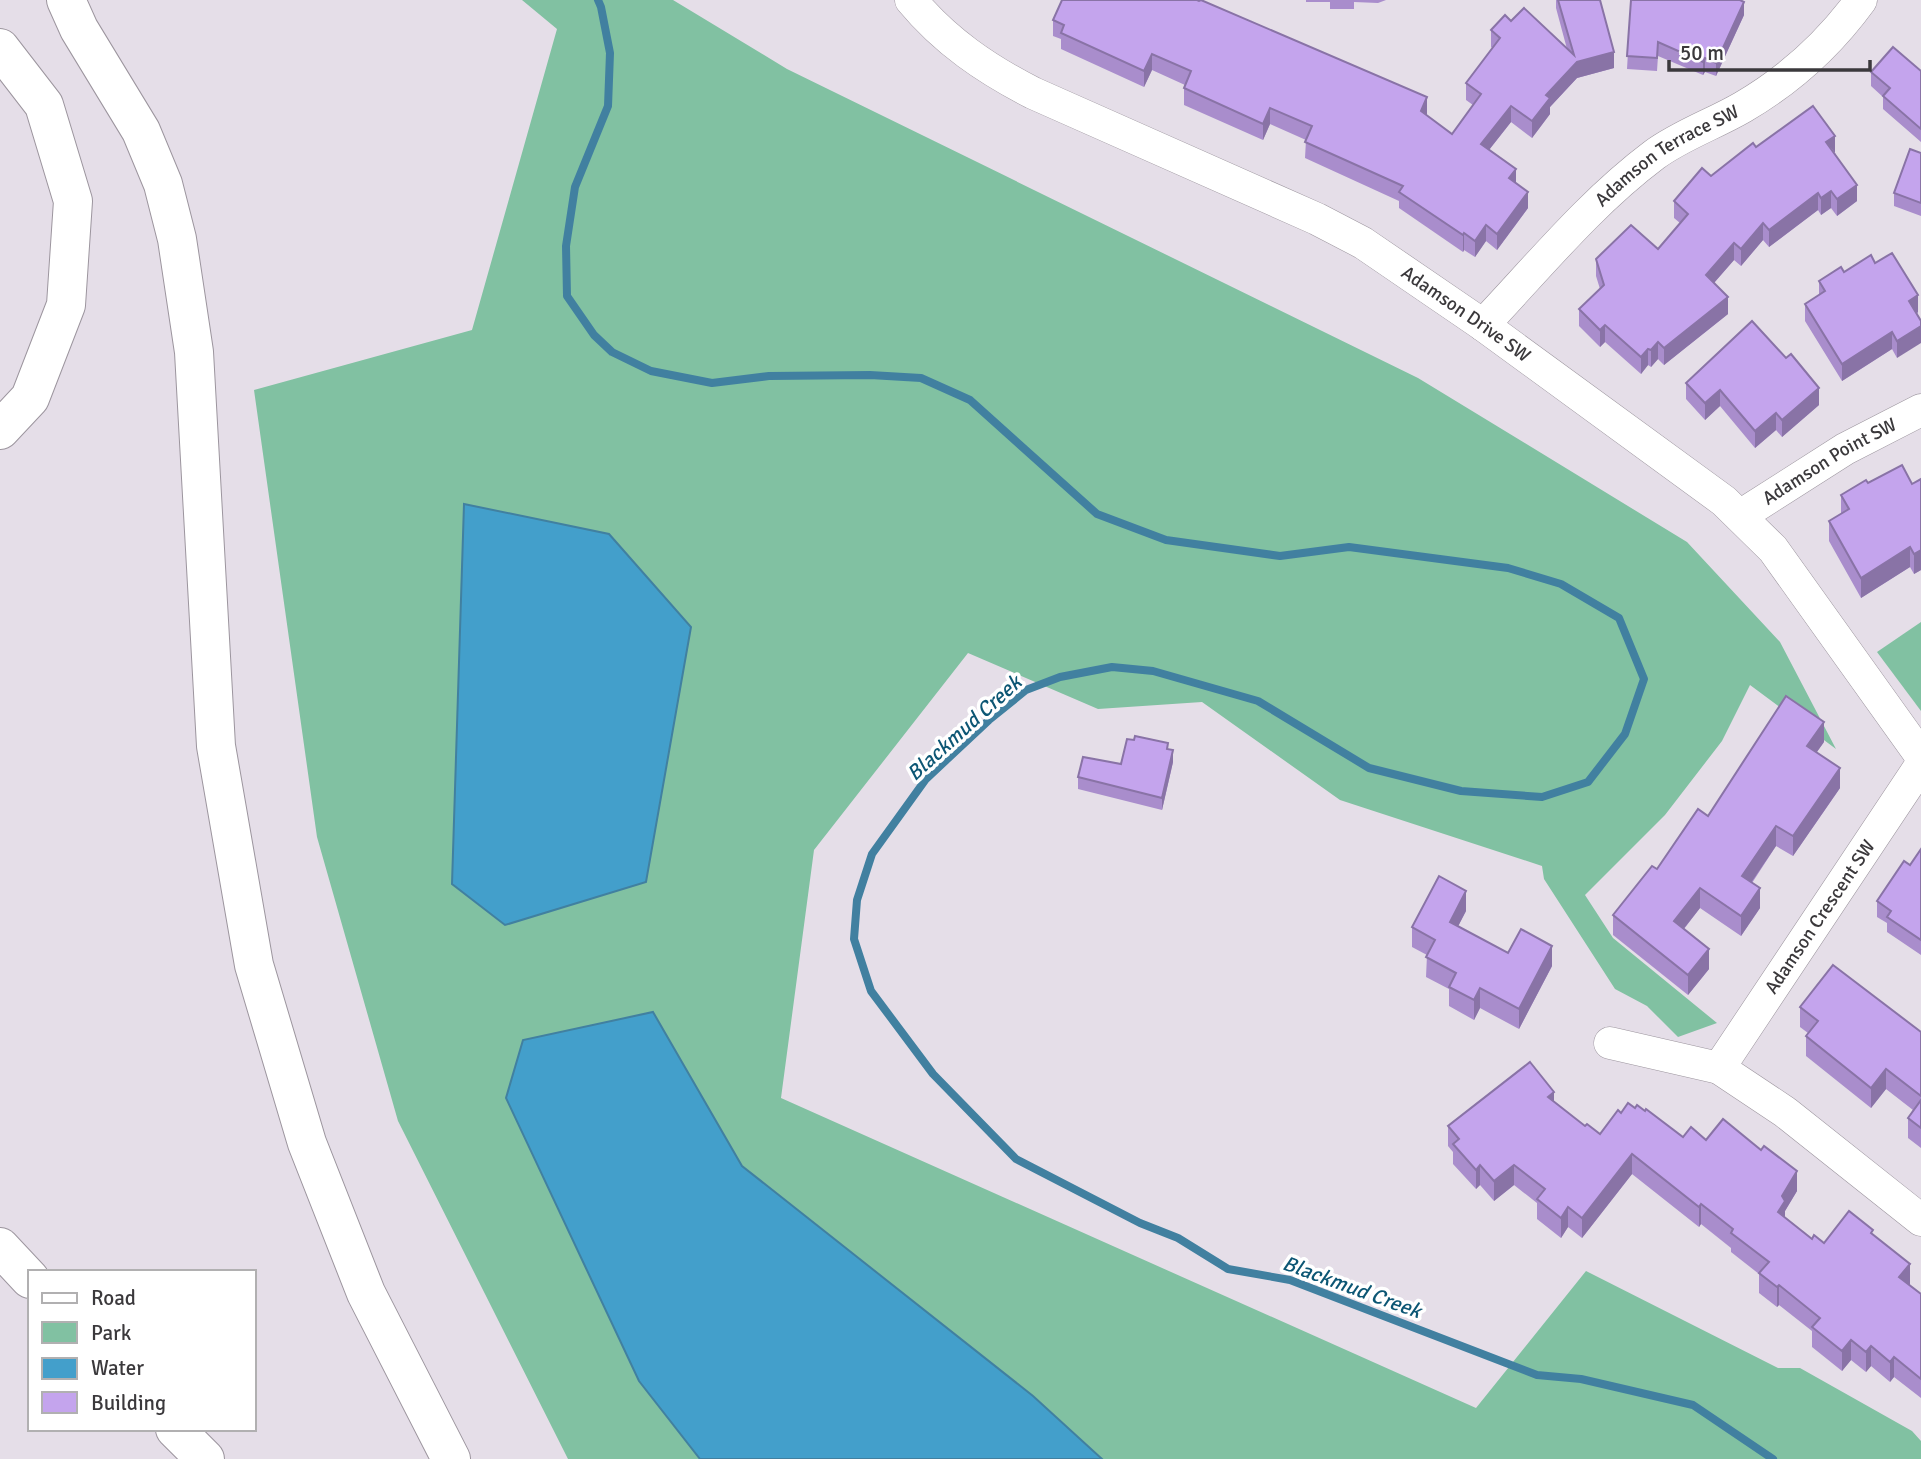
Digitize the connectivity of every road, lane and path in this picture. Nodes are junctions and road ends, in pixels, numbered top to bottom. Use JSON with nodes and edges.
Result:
{"nodes":[{"id":1,"x":53,"y":0,"type":"edge"},
{"id":2,"x":911,"y":0,"type":"edge"},
{"id":3,"x":1861,"y":0,"type":"edge"},
{"id":4,"x":73,"y":14,"type":"edge"},
{"id":5,"x":0,"y":48,"type":"edge"},
{"id":6,"x":1483,"y":325,"type":"junction"},
{"id":7,"x":1921,"y":410,"type":"edge"},
{"id":8,"x":0,"y":430,"type":"edge"},
{"id":9,"x":1740,"y":516,"type":"junction"},
{"id":10,"x":1921,"y":756,"type":"edge"},
{"id":11,"x":1921,"y":765,"type":"edge"},
{"id":12,"x":1610,"y":1043,"type":"dead end"},
{"id":13,"x":1719,"y":1068,"type":"junction"},
{"id":14,"x":1921,"y":1220,"type":"edge"},
{"id":15,"x":0,"y":1247,"type":"edge"},
{"id":16,"x":28,"y":1277,"type":"edge"},
{"id":17,"x":177,"y":1431,"type":"edge"},
{"id":18,"x":205,"y":1459,"type":"edge"},
{"id":19,"x":451,"y":1459,"type":"edge"}],
"edges":[{"from":1,"to":4,"type":"highway"},
{"from":2,"to":6,"type":"street","name":"Adamson Drive SW"},
{"from":3,"to":6,"type":"street","name":"Adamson Terrace SW"},
{"from":4,"to":19,"type":"highway"},
{"from":5,"to":8,"type":"highway"},
{"from":6,"to":9,"type":"street","name":"Adamson Drive SW"},
{"from":7,"to":9,"type":"street","name":"Adamson Point SW"},
{"from":9,"to":10,"type":"street","name":"Adamson Drive SW"},
{"from":11,"to":13,"type":"street","name":"Adamson Crescent SW"},
{"from":12,"to":13,"type":"street"},
{"from":13,"to":14,"type":"street"},
{"from":15,"to":16,"type":"highway"},
{"from":17,"to":18,"type":"highway"}]}
